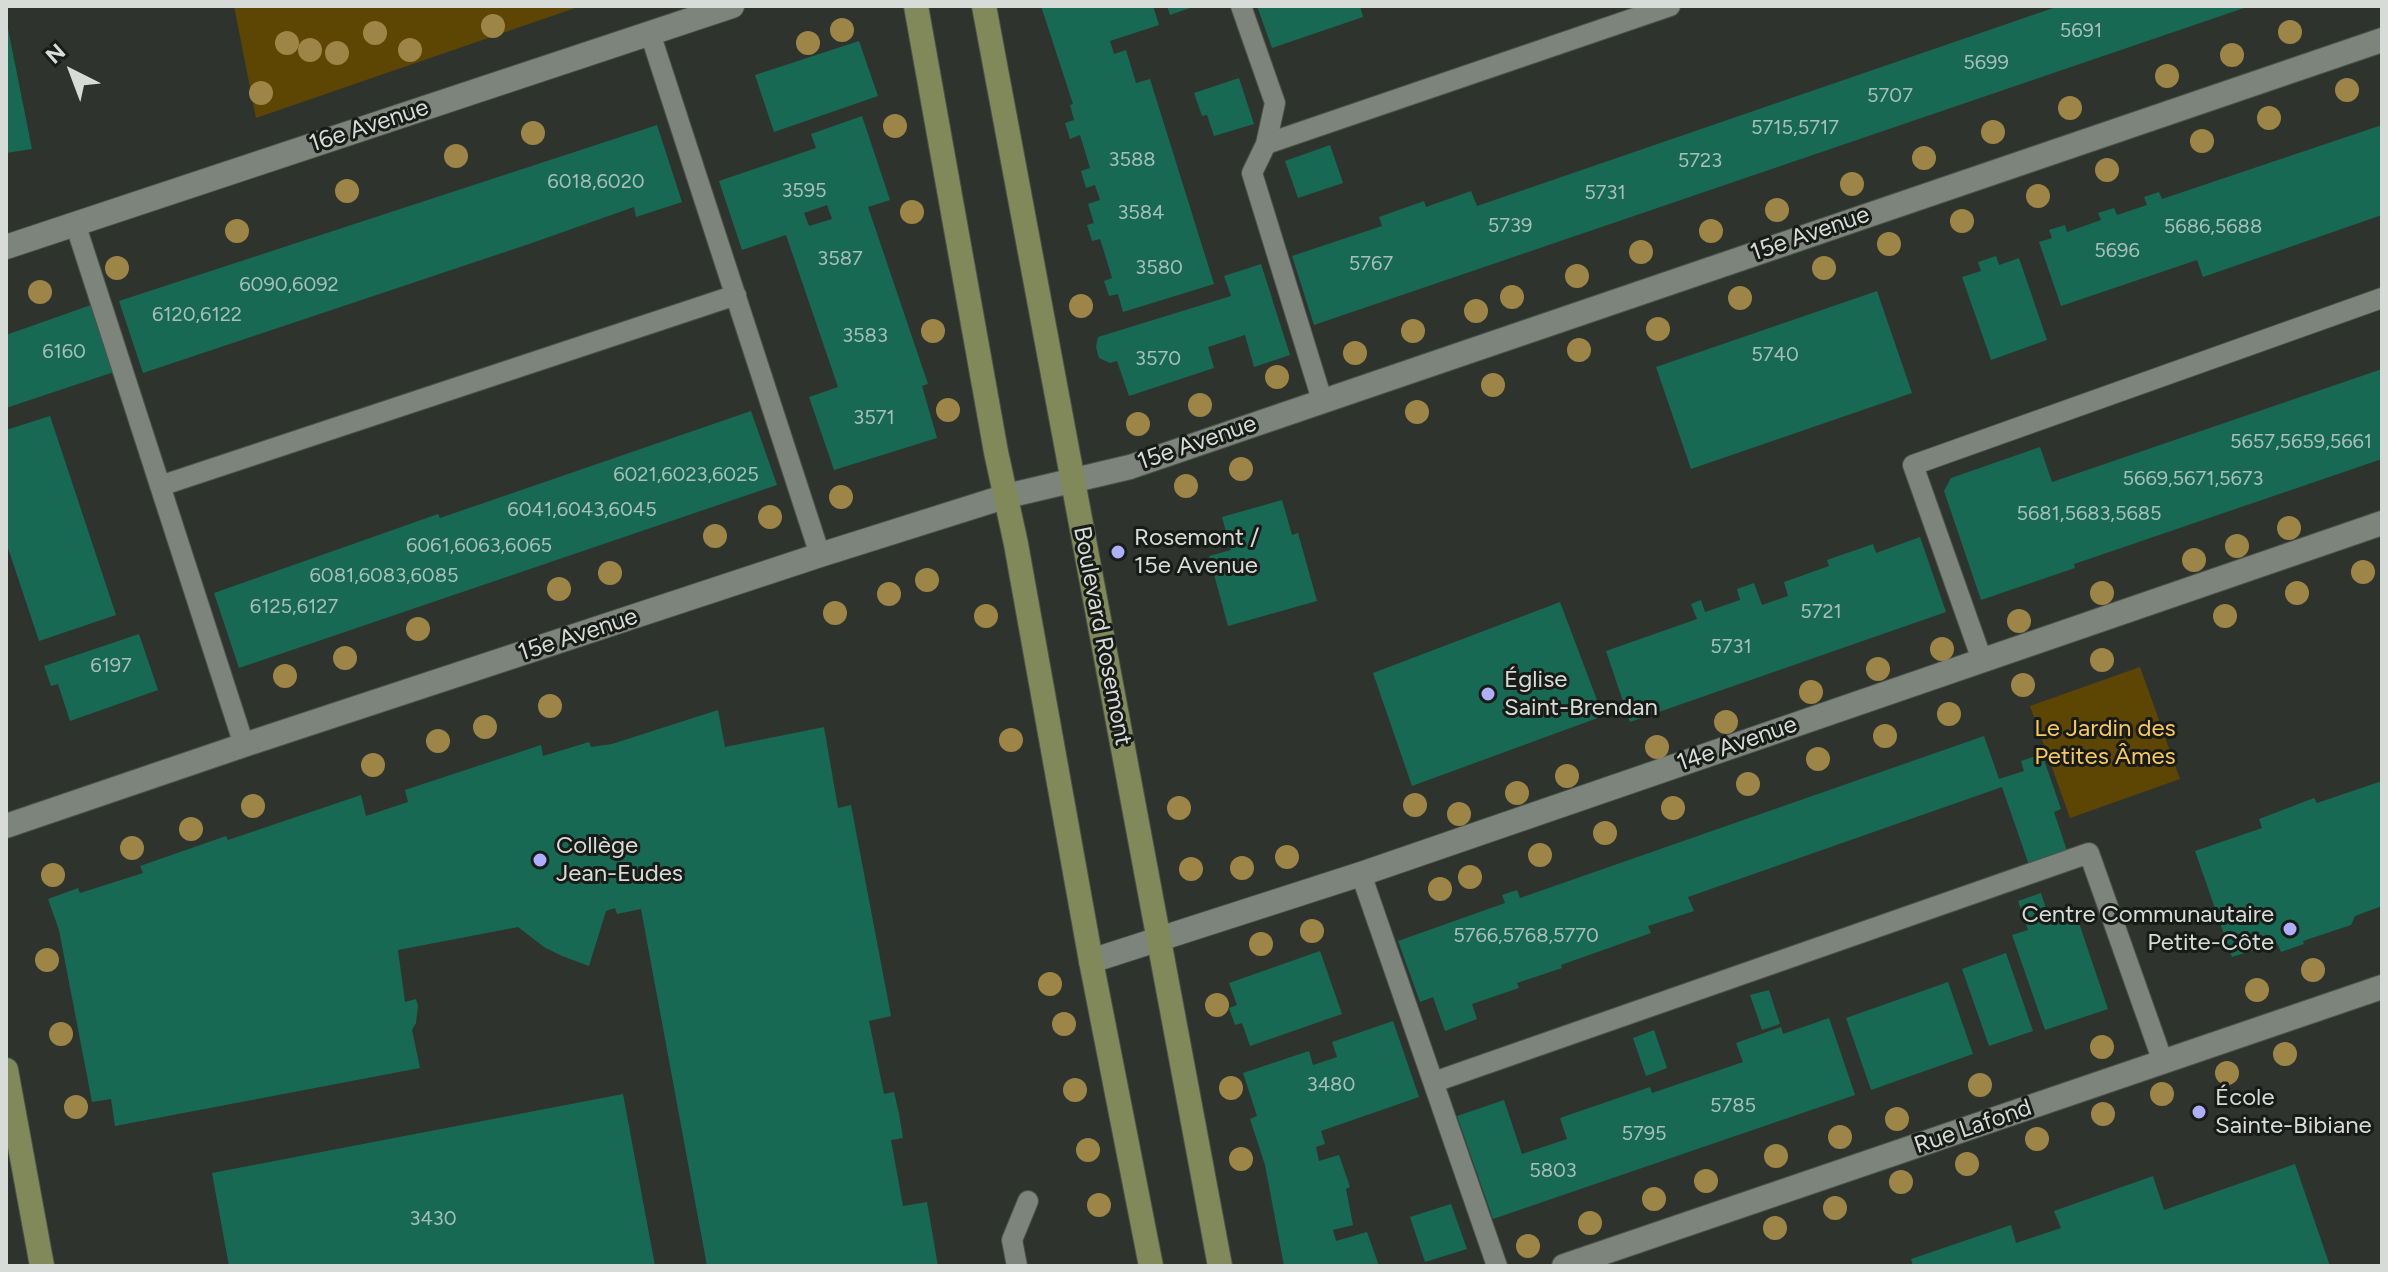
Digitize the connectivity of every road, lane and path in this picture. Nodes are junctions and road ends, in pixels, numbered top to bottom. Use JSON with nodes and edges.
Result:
{"nodes":[{"id":1,"x":732,"y":6,"type":"edge"},
{"id":2,"x":916,"y":6,"type":"edge"},
{"id":3,"x":984,"y":6,"type":"edge"},
{"id":4,"x":1241,"y":6,"type":"edge"},
{"id":5,"x":1670,"y":6,"type":"edge"},
{"id":6,"x":650,"y":33,"type":"junction"},
{"id":7,"x":2382,"y":40,"type":"edge"},
{"id":8,"x":1266,"y":144,"type":"junction"},
{"id":9,"x":75,"y":223,"type":"junction"},
{"id":10,"x":6,"y":247,"type":"edge"},
{"id":11,"x":736,"y":295,"type":"junction"},
{"id":12,"x":2382,"y":298,"type":"edge"},
{"id":13,"x":1322,"y":400,"type":"junction"},
{"id":14,"x":1072,"y":481,"type":"junction"},
{"id":15,"x":160,"y":486,"type":"junction"},
{"id":16,"x":1007,"y":496,"type":"junction"},
{"id":17,"x":2382,"y":523,"type":"edge"},
{"id":18,"x":820,"y":555,"type":"junction"},
{"id":19,"x":1982,"y":660,"type":"junction"},
{"id":20,"x":244,"y":745,"type":"junction"},
{"id":21,"x":6,"y":826,"type":"edge"},
{"id":22,"x":1361,"y":874,"type":"junction"},
{"id":23,"x":1159,"y":941,"type":"junction"},
{"id":24,"x":1091,"y":961,"type":"junction"},
{"id":25,"x":2382,"y":987,"type":"edge"},
{"id":26,"x":2163,"y":1062,"type":"junction"},
{"id":27,"x":6,"y":1070,"type":"edge"},
{"id":28,"x":1434,"y":1082,"type":"junction"},
{"id":29,"x":14,"y":1160,"type":"edge"},
{"id":30,"x":1028,"y":1201,"type":"dead end"},
{"id":31,"x":42,"y":1266,"type":"edge"},
{"id":32,"x":1017,"y":1266,"type":"edge"},
{"id":33,"x":1151,"y":1266,"type":"edge"},
{"id":34,"x":1220,"y":1266,"type":"edge"},
{"id":35,"x":1497,"y":1266,"type":"edge"},
{"id":36,"x":1564,"y":1266,"type":"edge"}],
"edges":[{"from":1,"to":6,"type":"street","name":"16e Avenue"},
{"from":2,"to":16,"type":"main road"},
{"from":3,"to":14,"type":"main road","name":"Boulevard Rosemont"},
{"from":4,"to":8,"type":"lane"},
{"from":5,"to":8,"type":"lane"},
{"from":6,"to":9,"type":"street","name":"16e Avenue"},
{"from":6,"to":11,"type":"lane"},
{"from":7,"to":13,"type":"street","name":"15e Avenue"},
{"from":8,"to":13,"type":"lane"},
{"from":9,"to":10,"type":"street","name":"16e Avenue"},
{"from":9,"to":15,"type":"lane"},
{"from":11,"to":15,"type":"lane"},
{"from":11,"to":18,"type":"lane"},
{"from":12,"to":19,"type":"lane"},
{"from":13,"to":14,"type":"street","name":"15e Avenue"},
{"from":14,"to":16,"type":"street","name":"15e Avenue"},
{"from":14,"to":23,"type":"main road","name":"Boulevard Rosemont"},
{"from":15,"to":20,"type":"lane"},
{"from":16,"to":18,"type":"street","name":"15e Avenue"},
{"from":16,"to":24,"type":"main road"},
{"from":17,"to":19,"type":"street","name":"14e Avenue"},
{"from":18,"to":20,"type":"street","name":"15e Avenue"},
{"from":19,"to":22,"type":"street","name":"14e Avenue"},
{"from":20,"to":21,"type":"street","name":"15e Avenue"},
{"from":22,"to":23,"type":"street","name":"14e Avenue"},
{"from":22,"to":28,"type":"lane"},
{"from":23,"to":24,"type":"street","name":"14e Avenue"},
{"from":23,"to":34,"type":"main road","name":"Boulevard Rosemont"},
{"from":24,"to":33,"type":"main road"},
{"from":25,"to":26,"type":"street","name":"Rue Lafond"},
{"from":26,"to":28,"type":"lane"},
{"from":26,"to":36,"type":"street","name":"Rue Lafond"},
{"from":27,"to":29,"type":"main road"},
{"from":28,"to":35,"type":"lane"},
{"from":29,"to":31,"type":"main road"},
{"from":30,"to":32,"type":"lane"}]}
